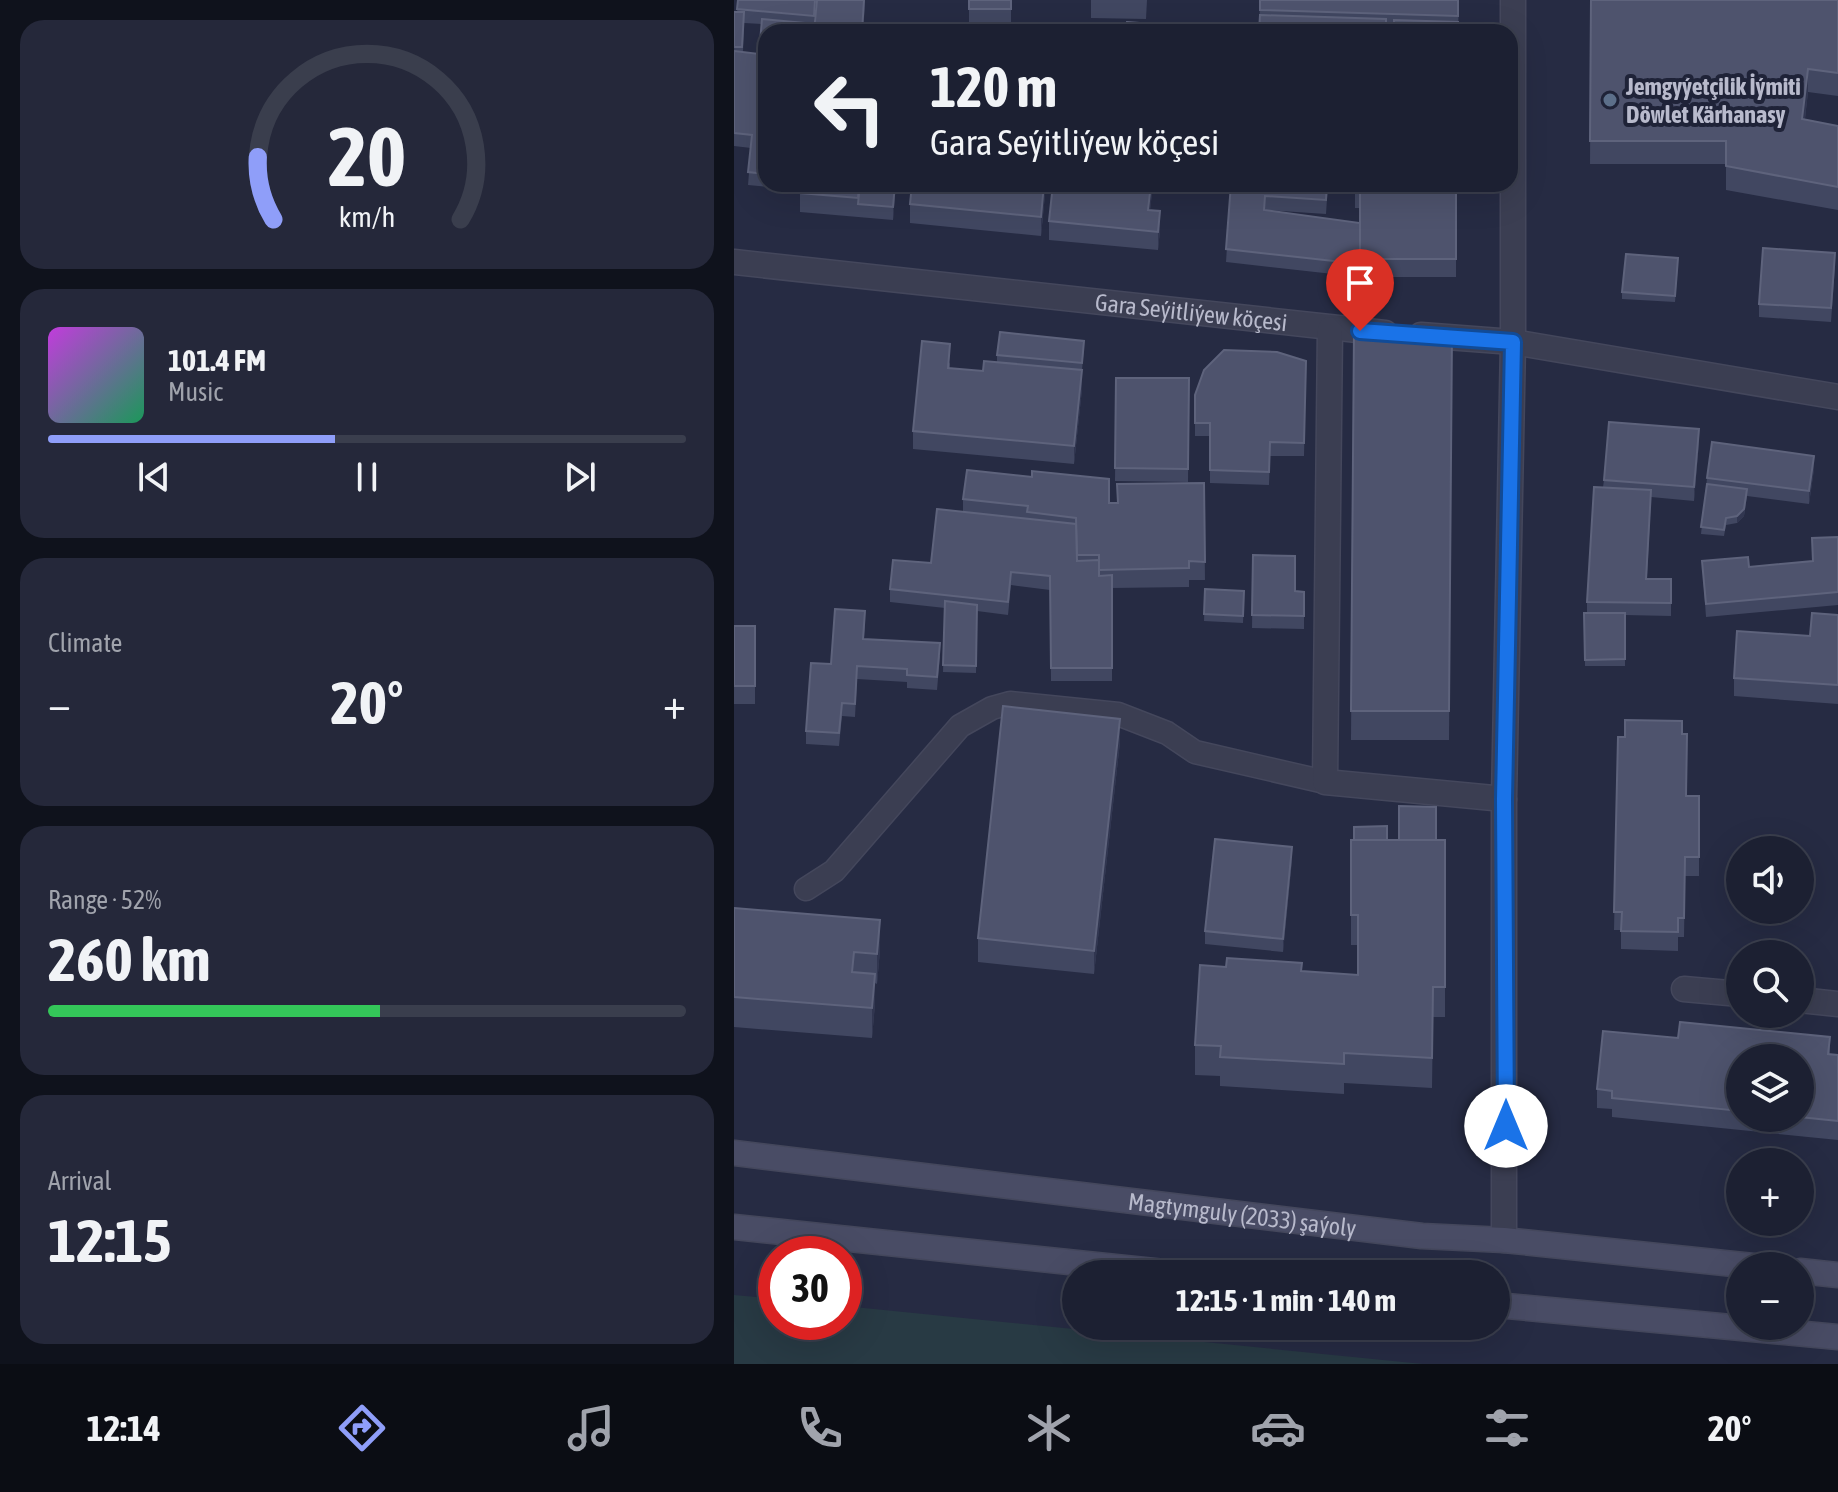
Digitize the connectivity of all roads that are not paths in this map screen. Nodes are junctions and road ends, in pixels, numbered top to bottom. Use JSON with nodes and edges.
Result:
{"nodes":[{"id":1,"x":1513,"y":0,"type":"edge"},
{"id":2,"x":1513,"y":24,"type":"edge"},
{"id":3,"x":1513,"y":192,"type":"edge"},
{"id":4,"x":734,"y":262,"type":"edge"},
{"id":5,"x":1330,"y":329,"type":"junction"},
{"id":6,"x":1513,"y":342,"type":"junction"},
{"id":7,"x":1838,"y":397,"type":"edge"},
{"id":8,"x":1325,"y":782,"type":"junction"},
{"id":9,"x":1504,"y":799,"type":"junction"},
{"id":10,"x":806,"y":889,"type":"dead end"},
{"id":11,"x":1684,"y":989,"type":"dead end"},
{"id":12,"x":1726,"y":993,"type":"edge"},
{"id":13,"x":1814,"y":1001,"type":"edge"},
{"id":14,"x":1838,"y":1004,"type":"edge"},
{"id":15,"x":734,"y":1153,"type":"edge"},
{"id":16,"x":734,"y":1227,"type":"edge"},
{"id":17,"x":1504,"y":1240,"type":"junction"},
{"id":18,"x":1062,"y":1261,"type":"edge"},
{"id":19,"x":1726,"y":1263,"type":"edge"},
{"id":20,"x":1814,"y":1272,"type":"edge"},
{"id":21,"x":1838,"y":1275,"type":"edge"},
{"id":22,"x":1510,"y":1306,"type":"edge"},
{"id":23,"x":1838,"y":1337,"type":"edge"}],
"edges":[{"from":1,"to":2,"type":"street"},
{"from":3,"to":6,"type":"street"},
{"from":4,"to":5,"type":"street","name":"Gara Seýitliýew köçesi"},
{"from":5,"to":6,"type":"street","name":"Gara Seýitliýew köçesi"},
{"from":5,"to":8,"type":"street"},
{"from":6,"to":7,"type":"street","name":"Gara Seýitliýew köçesi"},
{"from":6,"to":9,"type":"street"},
{"from":8,"to":9,"type":"street"},
{"from":8,"to":10,"type":"lane"},
{"from":9,"to":17,"type":"street"},
{"from":11,"to":12,"type":"street"},
{"from":13,"to":14,"type":"street"},
{"from":15,"to":17,"type":"main road","name":"Magtymguly (2033) şaýoly"},
{"from":16,"to":18,"type":"main road"},
{"from":17,"to":19,"type":"main road","name":"Magtymguly (2033) şaýoly"},
{"from":20,"to":21,"type":"main road"},
{"from":22,"to":23,"type":"main road"}]}
